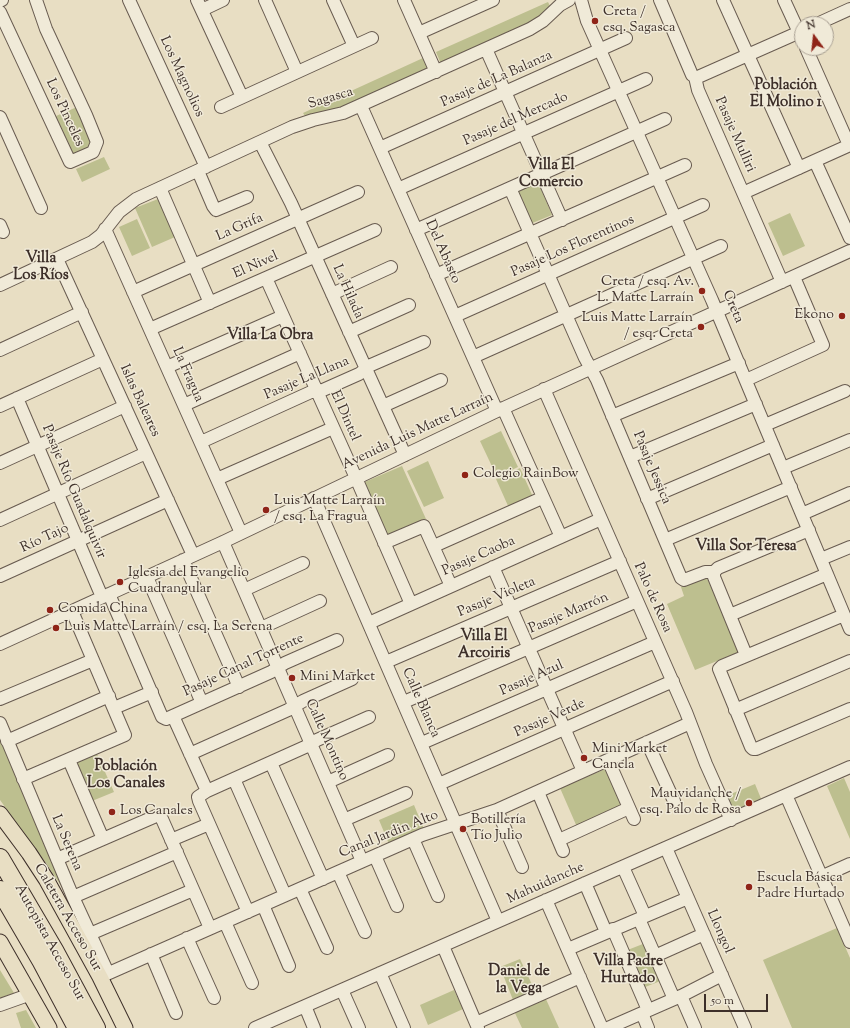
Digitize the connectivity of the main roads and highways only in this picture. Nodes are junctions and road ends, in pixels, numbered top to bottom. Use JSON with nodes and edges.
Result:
{"nodes":[{"id":1,"x":0,"y":814,"type":"edge"},
{"id":2,"x":0,"y":858,"type":"edge"},
{"id":3,"x":0,"y":890,"type":"edge"},
{"id":4,"x":0,"y":942,"type":"edge"},
{"id":5,"x":49,"y":1028,"type":"edge"},
{"id":6,"x":77,"y":1028,"type":"edge"},
{"id":7,"x":96,"y":1028,"type":"edge"},
{"id":8,"x":125,"y":1028,"type":"edge"}],
"edges":[{"from":1,"to":8,"type":"main road","name":"Caletera Acceso Sur"},
{"from":2,"to":7,"type":"highway","name":"Autopista Acceso Sur"},
{"from":3,"to":6,"type":"highway","name":"Autopista Acceso Sur"},
{"from":4,"to":5,"type":"main road"}]}
